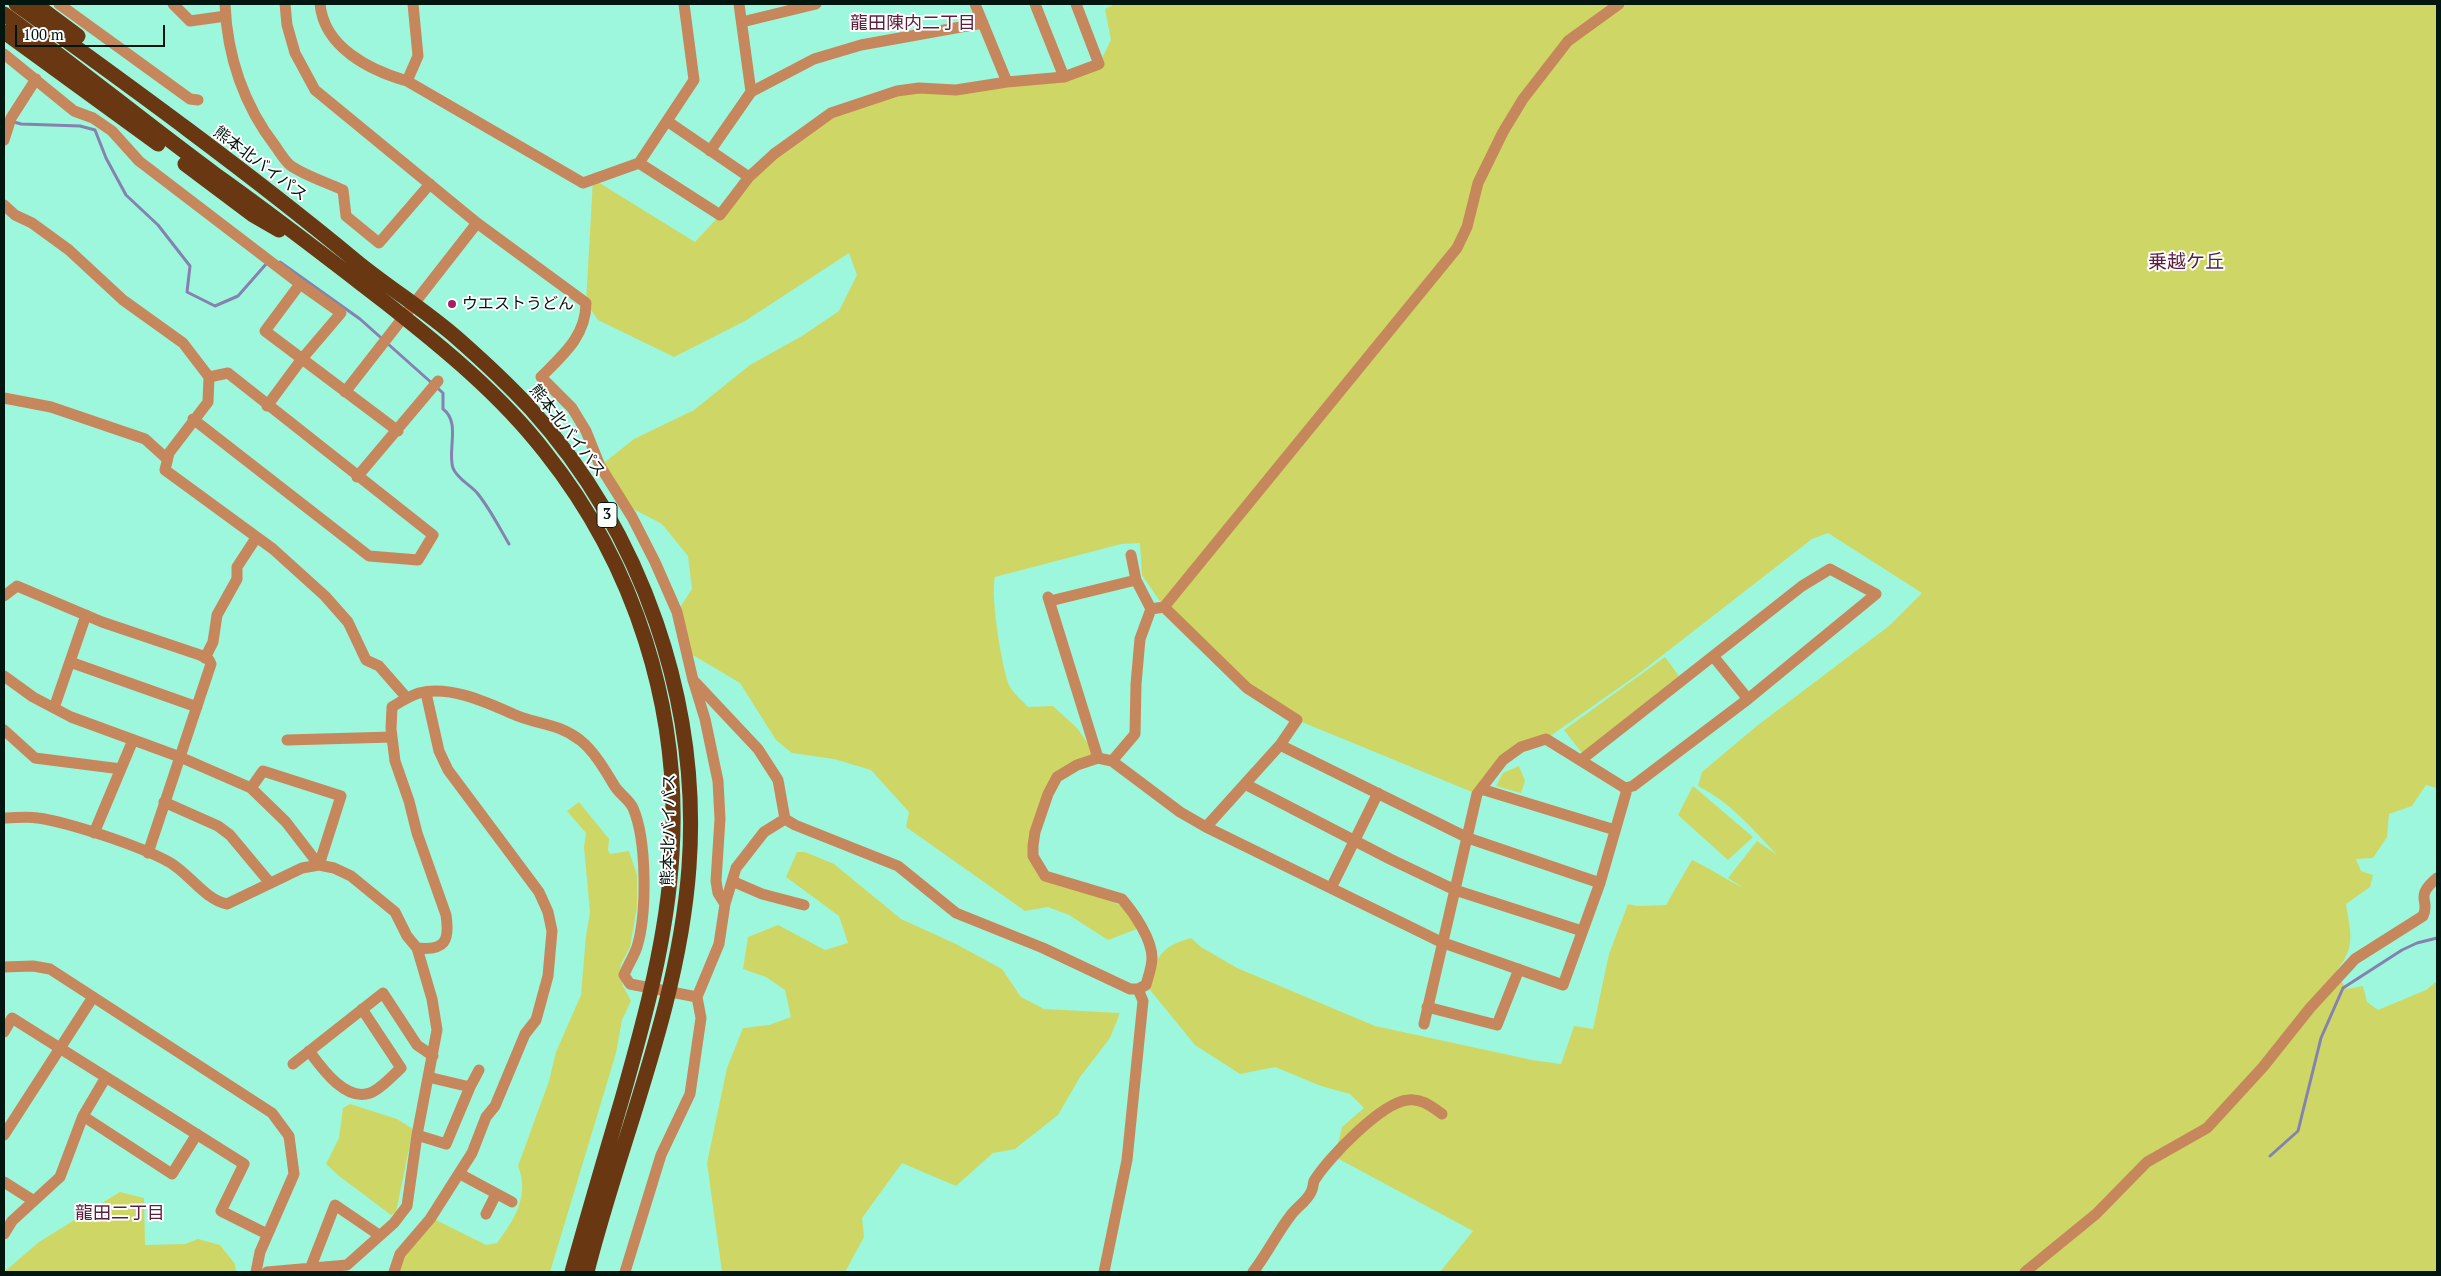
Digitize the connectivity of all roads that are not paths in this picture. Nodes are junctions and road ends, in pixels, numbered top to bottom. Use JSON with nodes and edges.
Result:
{"nodes":[{"id":1,"x":16,"y":4,"type":"edge"},
{"id":2,"x":35,"y":4,"type":"edge"},
{"id":3,"x":59,"y":4,"type":"edge"},
{"id":4,"x":173,"y":4,"type":"edge"},
{"id":5,"x":225,"y":4,"type":"edge"},
{"id":6,"x":285,"y":4,"type":"edge"},
{"id":7,"x":320,"y":4,"type":"edge"},
{"id":8,"x":413,"y":4,"type":"edge"},
{"id":9,"x":684,"y":4,"type":"edge"},
{"id":10,"x":739,"y":4,"type":"edge"},
{"id":11,"x":816,"y":4,"type":"edge"},
{"id":12,"x":975,"y":4,"type":"edge"},
{"id":13,"x":1035,"y":4,"type":"edge"},
{"id":14,"x":1076,"y":4,"type":"edge"},
{"id":15,"x":1619,"y":4,"type":"edge"},
{"id":16,"x":4,"y":14,"type":"edge"},
{"id":17,"x":226,"y":16,"type":"junction"},
{"id":18,"x":742,"y":22,"type":"junction"},
{"id":19,"x":983,"y":23,"type":"junction"},
{"id":20,"x":4,"y":32,"type":"edge"},
{"id":21,"x":4,"y":54,"type":"edge"},
{"id":22,"x":1064,"y":77,"type":"junction"},
{"id":23,"x":36,"y":79,"type":"junction"},
{"id":24,"x":407,"y":81,"type":"junction"},
{"id":25,"x":1007,"y":82,"type":"junction"},
{"id":26,"x":751,"y":92,"type":"junction"},
{"id":27,"x":198,"y":100,"type":"dead end"},
{"id":28,"x":667,"y":121,"type":"junction"},
{"id":29,"x":184,"y":128,"type":"junction"},
{"id":30,"x":4,"y":140,"type":"edge"},
{"id":31,"x":710,"y":151,"type":"junction"},
{"id":32,"x":639,"y":163,"type":"junction"},
{"id":33,"x":749,"y":177,"type":"junction"},
{"id":34,"x":430,"y":184,"type":"junction"},
{"id":35,"x":4,"y":205,"type":"edge"},
{"id":36,"x":477,"y":223,"type":"junction"},
{"id":37,"x":323,"y":255,"type":"junction"},
{"id":38,"x":300,"y":284,"type":"junction"},
{"id":39,"x":414,"y":304,"type":"junction"},
{"id":40,"x":404,"y":317,"type":"junction"},
{"id":41,"x":301,"y":360,"type":"junction"},
{"id":42,"x":209,"y":377,"type":"junction"},
{"id":43,"x":438,"y":382,"type":"dead end"},
{"id":44,"x":345,"y":392,"type":"junction"},
{"id":45,"x":4,"y":398,"type":"edge"},
{"id":46,"x":267,"y":406,"type":"junction"},
{"id":47,"x":193,"y":419,"type":"junction"},
{"id":48,"x":398,"y":431,"type":"junction"},
{"id":49,"x":166,"y":458,"type":"junction"},
{"id":50,"x":357,"y":477,"type":"junction"},
{"id":51,"x":256,"y":538,"type":"junction"},
{"id":52,"x":1131,"y":555,"type":"dead end"},
{"id":53,"x":1136,"y":580,"type":"junction"},
{"id":54,"x":4,"y":596,"type":"edge"},
{"id":55,"x":1164,"y":607,"type":"junction"},
{"id":56,"x":1152,"y":609,"type":"junction"},
{"id":57,"x":86,"y":615,"type":"junction"},
{"id":58,"x":1713,"y":656,"type":"junction"},
{"id":59,"x":205,"y":658,"type":"junction"},
{"id":60,"x":70,"y":662,"type":"junction"},
{"id":61,"x":4,"y":676,"type":"edge"},
{"id":62,"x":693,"y":680,"type":"junction"},
{"id":63,"x":426,"y":693,"type":"junction"},
{"id":64,"x":407,"y":698,"type":"junction"},
{"id":65,"x":1748,"y":699,"type":"junction"},
{"id":66,"x":197,"y":707,"type":"junction"},
{"id":67,"x":54,"y":708,"type":"junction"},
{"id":68,"x":4,"y":730,"type":"edge"},
{"id":69,"x":392,"y":737,"type":"junction"},
{"id":70,"x":133,"y":740,"type":"junction"},
{"id":71,"x":287,"y":740,"type":"dead end"},
{"id":72,"x":1280,"y":745,"type":"junction"},
{"id":73,"x":180,"y":756,"type":"junction"},
{"id":74,"x":1098,"y":758,"type":"junction"},
{"id":75,"x":1581,"y":760,"type":"junction"},
{"id":76,"x":1112,"y":761,"type":"junction"},
{"id":77,"x":121,"y":769,"type":"junction"},
{"id":78,"x":1245,"y":784,"type":"junction"},
{"id":79,"x":250,"y":788,"type":"junction"},
{"id":80,"x":1625,"y":788,"type":"junction"},
{"id":81,"x":1482,"y":789,"type":"junction"},
{"id":82,"x":1378,"y":793,"type":"junction"},
{"id":83,"x":164,"y":802,"type":"junction"},
{"id":84,"x":4,"y":818,"type":"edge"},
{"id":85,"x":785,"y":819,"type":"junction"},
{"id":86,"x":1206,"y":827,"type":"junction"},
{"id":87,"x":1615,"y":830,"type":"junction"},
{"id":88,"x":94,"y":833,"type":"junction"},
{"id":89,"x":1468,"y":838,"type":"junction"},
{"id":90,"x":1355,"y":839,"type":"junction"},
{"id":91,"x":148,"y":853,"type":"junction"},
{"id":92,"x":319,"y":865,"type":"junction"},
{"id":93,"x":2437,"y":878,"type":"edge"},
{"id":94,"x":732,"y":881,"type":"junction"},
{"id":95,"x":270,"y":883,"type":"junction"},
{"id":96,"x":1600,"y":883,"type":"junction"},
{"id":97,"x":1331,"y":888,"type":"junction"},
{"id":98,"x":1455,"y":890,"type":"junction"},
{"id":99,"x":725,"y":904,"type":"junction"},
{"id":100,"x":804,"y":905,"type":"dead end"},
{"id":101,"x":1582,"y":931,"type":"junction"},
{"id":102,"x":1441,"y":942,"type":"junction"},
{"id":103,"x":417,"y":948,"type":"junction"},
{"id":104,"x":4,"y":967,"type":"edge"},
{"id":105,"x":1519,"y":970,"type":"junction"},
{"id":106,"x":1138,"y":989,"type":"junction"},
{"id":107,"x":652,"y":990,"type":"junction"},
{"id":108,"x":669,"y":992,"type":"junction"},
{"id":109,"x":697,"y":997,"type":"junction"},
{"id":110,"x":93,"y":998,"type":"junction"},
{"id":111,"x":1427,"y":1008,"type":"junction"},
{"id":112,"x":362,"y":1009,"type":"junction"},
{"id":113,"x":1424,"y":1024,"type":"dead end"},
{"id":114,"x":4,"y":1032,"type":"edge"},
{"id":115,"x":60,"y":1048,"type":"junction"},
{"id":116,"x":309,"y":1051,"type":"junction"},
{"id":117,"x":433,"y":1056,"type":"junction"},
{"id":118,"x":293,"y":1064,"type":"dead end"},
{"id":119,"x":479,"y":1070,"type":"dead end"},
{"id":120,"x":106,"y":1077,"type":"junction"},
{"id":121,"x":428,"y":1077,"type":"junction"},
{"id":122,"x":470,"y":1087,"type":"junction"},
{"id":123,"x":1442,"y":1114,"type":"dead end"},
{"id":124,"x":83,"y":1116,"type":"junction"},
{"id":125,"x":197,"y":1134,"type":"junction"},
{"id":126,"x":4,"y":1135,"type":"edge"},
{"id":127,"x":417,"y":1135,"type":"junction"},
{"id":128,"x":460,"y":1174,"type":"junction"},
{"id":129,"x":4,"y":1182,"type":"edge"},
{"id":130,"x":496,"y":1194,"type":"junction"},
{"id":131,"x":34,"y":1201,"type":"junction"},
{"id":132,"x":512,"y":1202,"type":"dead end"},
{"id":133,"x":486,"y":1214,"type":"dead end"},
{"id":134,"x":4,"y":1234,"type":"edge"},
{"id":135,"x":267,"y":1234,"type":"junction"},
{"id":136,"x":379,"y":1236,"type":"junction"},
{"id":137,"x":353,"y":1267,"type":"edge"},
{"id":138,"x":310,"y":1269,"type":"junction"},
{"id":139,"x":256,"y":1272,"type":"edge"},
{"id":140,"x":267,"y":1272,"type":"edge"},
{"id":141,"x":394,"y":1272,"type":"edge"},
{"id":142,"x":572,"y":1272,"type":"edge"},
{"id":143,"x":587,"y":1272,"type":"edge"},
{"id":144,"x":625,"y":1272,"type":"edge"},
{"id":145,"x":1104,"y":1272,"type":"edge"},
{"id":146,"x":1253,"y":1272,"type":"edge"},
{"id":147,"x":2025,"y":1272,"type":"edge"}],
"edges":[{"from":1,"to":29,"type":"highway","name":"熊本北バイパス","number":"3"},
{"from":2,"to":29,"type":"highway"},
{"from":3,"to":27,"type":"street"},
{"from":4,"to":17,"type":"street"},
{"from":5,"to":17,"type":"street"},
{"from":6,"to":34,"type":"street"},
{"from":7,"to":24,"type":"street"},
{"from":8,"to":24,"type":"street"},
{"from":9,"to":28,"type":"street"},
{"from":10,"to":18,"type":"street"},
{"from":11,"to":18,"type":"street"},
{"from":12,"to":19,"type":"street"},
{"from":13,"to":22,"type":"street"},
{"from":14,"to":22,"type":"street"},
{"from":15,"to":55,"type":"street"},
{"from":16,"to":37,"type":"highway","name":"熊本北バイパス","number":"3"},
{"from":17,"to":34,"type":"street"},
{"from":18,"to":26,"type":"street"},
{"from":19,"to":25,"type":"street"},
{"from":19,"to":26,"type":"street"},
{"from":20,"to":37,"type":"highway"},
{"from":21,"to":23,"type":"street"},
{"from":22,"to":25,"type":"street"},
{"from":23,"to":30,"type":"street"},
{"from":23,"to":38,"type":"street"},
{"from":24,"to":32,"type":"street"},
{"from":25,"to":33,"type":"street"},
{"from":26,"to":31,"type":"street"},
{"from":28,"to":31,"type":"street"},
{"from":28,"to":32,"type":"street"},
{"from":29,"to":39,"type":"highway","name":"熊本北バイパス","number":"3"},
{"from":31,"to":33,"type":"street"},
{"from":32,"to":33,"type":"street"},
{"from":34,"to":36,"type":"street"},
{"from":35,"to":42,"type":"street"},
{"from":36,"to":39,"type":"street"},
{"from":36,"to":62,"type":"street"},
{"from":37,"to":40,"type":"highway","name":"熊本北バイパス","number":"3"},
{"from":38,"to":41,"type":"street"},
{"from":38,"to":41,"type":"street"},
{"from":39,"to":40,"type":"street"},
{"from":39,"to":108,"type":"highway","name":"熊本北バイパス","number":"3"},
{"from":40,"to":44,"type":"street"},
{"from":40,"to":107,"type":"highway","name":"熊本北バイパス","number":"3"},
{"from":41,"to":44,"type":"street"},
{"from":41,"to":46,"type":"street"},
{"from":42,"to":46,"type":"street"},
{"from":42,"to":47,"type":"street"},
{"from":43,"to":48,"type":"street"},
{"from":44,"to":48,"type":"street"},
{"from":45,"to":49,"type":"street"},
{"from":46,"to":50,"type":"street"},
{"from":47,"to":49,"type":"street"},
{"from":47,"to":50,"type":"street"},
{"from":48,"to":50,"type":"street"},
{"from":49,"to":51,"type":"street"},
{"from":51,"to":59,"type":"street"},
{"from":51,"to":64,"type":"street"},
{"from":52,"to":53,"type":"street"},
{"from":53,"to":56,"type":"street"},
{"from":53,"to":74,"type":"street"},
{"from":54,"to":57,"type":"street"},
{"from":55,"to":56,"type":"street"},
{"from":55,"to":72,"type":"street"},
{"from":56,"to":76,"type":"street"},
{"from":57,"to":59,"type":"street"},
{"from":57,"to":60,"type":"street"},
{"from":58,"to":65,"type":"street"},
{"from":58,"to":65,"type":"street"},
{"from":58,"to":75,"type":"street"},
{"from":59,"to":66,"type":"street"},
{"from":60,"to":66,"type":"street"},
{"from":60,"to":67,"type":"street"},
{"from":61,"to":67,"type":"street"},
{"from":62,"to":85,"type":"street"},
{"from":62,"to":99,"type":"street"},
{"from":63,"to":64,"type":"street"},
{"from":63,"to":107,"type":"street"},
{"from":63,"to":128,"type":"street"},
{"from":64,"to":69,"type":"street"},
{"from":65,"to":80,"type":"street"},
{"from":66,"to":73,"type":"street"},
{"from":67,"to":70,"type":"street"},
{"from":68,"to":77,"type":"street"},
{"from":69,"to":71,"type":"street"},
{"from":69,"to":103,"type":"street"},
{"from":70,"to":73,"type":"street"},
{"from":70,"to":77,"type":"street"},
{"from":72,"to":78,"type":"street"},
{"from":72,"to":82,"type":"street"},
{"from":73,"to":79,"type":"street"},
{"from":73,"to":83,"type":"street"},
{"from":74,"to":76,"type":"street"},
{"from":74,"to":106,"type":"street"},
{"from":75,"to":80,"type":"street"},
{"from":75,"to":81,"type":"street"},
{"from":76,"to":86,"type":"street"},
{"from":77,"to":88,"type":"street"},
{"from":78,"to":86,"type":"street"},
{"from":78,"to":90,"type":"street"},
{"from":79,"to":92,"type":"street"},
{"from":79,"to":92,"type":"street"},
{"from":80,"to":87,"type":"street"},
{"from":81,"to":87,"type":"street"},
{"from":81,"to":89,"type":"street"},
{"from":82,"to":89,"type":"street"},
{"from":82,"to":90,"type":"street"},
{"from":83,"to":91,"type":"street"},
{"from":83,"to":95,"type":"street"},
{"from":84,"to":88,"type":"street"},
{"from":85,"to":94,"type":"street"},
{"from":85,"to":106,"type":"street"},
{"from":86,"to":97,"type":"street"},
{"from":87,"to":96,"type":"street"},
{"from":88,"to":91,"type":"street"},
{"from":89,"to":96,"type":"street"},
{"from":89,"to":98,"type":"street"},
{"from":90,"to":97,"type":"street"},
{"from":90,"to":98,"type":"street"},
{"from":91,"to":95,"type":"street"},
{"from":92,"to":95,"type":"street"},
{"from":92,"to":103,"type":"street"},
{"from":93,"to":147,"type":"street"},
{"from":94,"to":99,"type":"street"},
{"from":94,"to":100,"type":"street"},
{"from":96,"to":101,"type":"street"},
{"from":97,"to":102,"type":"street"},
{"from":98,"to":101,"type":"street"},
{"from":98,"to":102,"type":"street"},
{"from":99,"to":109,"type":"street"},
{"from":101,"to":105,"type":"street"},
{"from":102,"to":105,"type":"street"},
{"from":102,"to":111,"type":"street"},
{"from":103,"to":117,"type":"street"},
{"from":104,"to":110,"type":"street"},
{"from":105,"to":111,"type":"street"},
{"from":106,"to":145,"type":"street"},
{"from":107,"to":108,"type":"street"},
{"from":107,"to":142,"type":"highway","name":"熊本北バイパス","number":"3"},
{"from":108,"to":109,"type":"street"},
{"from":108,"to":143,"type":"highway","name":"熊本北バイパス","number":"3"},
{"from":109,"to":144,"type":"street"},
{"from":110,"to":115,"type":"street"},
{"from":110,"to":135,"type":"street"},
{"from":111,"to":113,"type":"street"},
{"from":112,"to":116,"type":"street"},
{"from":112,"to":116,"type":"street"},
{"from":112,"to":117,"type":"street"},
{"from":114,"to":115,"type":"street"},
{"from":115,"to":120,"type":"street"},
{"from":115,"to":126,"type":"street"},
{"from":116,"to":118,"type":"street"},
{"from":117,"to":121,"type":"street"},
{"from":119,"to":122,"type":"street"},
{"from":120,"to":124,"type":"street"},
{"from":120,"to":125,"type":"street"},
{"from":121,"to":122,"type":"street"},
{"from":121,"to":127,"type":"street"},
{"from":122,"to":127,"type":"street"},
{"from":123,"to":146,"type":"street"},
{"from":124,"to":125,"type":"street"},
{"from":124,"to":131,"type":"street"},
{"from":125,"to":135,"type":"street"},
{"from":127,"to":136,"type":"street"},
{"from":128,"to":130,"type":"street"},
{"from":128,"to":141,"type":"street"},
{"from":129,"to":131,"type":"street"},
{"from":130,"to":132,"type":"street"},
{"from":130,"to":133,"type":"street"},
{"from":131,"to":134,"type":"street"},
{"from":135,"to":139,"type":"street"},
{"from":136,"to":137,"type":"street"},
{"from":136,"to":138,"type":"street"},
{"from":137,"to":138,"type":"street"},
{"from":138,"to":140,"type":"street"}]}
